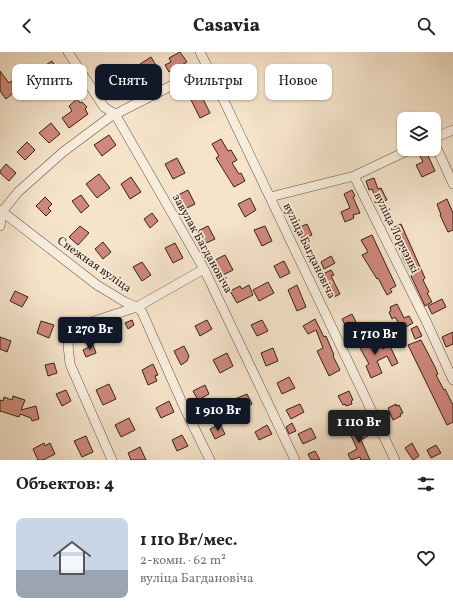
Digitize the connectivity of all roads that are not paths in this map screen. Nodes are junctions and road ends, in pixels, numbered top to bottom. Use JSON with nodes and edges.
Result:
{"nodes":[{"id":1,"x":68,"y":52,"type":"edge"},
{"id":2,"x":200,"y":52,"type":"edge"},
{"id":3,"x":206,"y":64,"type":"edge"},
{"id":4,"x":170,"y":86,"type":"edge"},
{"id":5,"x":224,"y":100,"type":"edge"},
{"id":6,"x":115,"y":114,"type":"junction"},
{"id":7,"x":453,"y":130,"type":"edge"},
{"id":8,"x":441,"y":135,"type":"edge"},
{"id":9,"x":397,"y":156,"type":"edge"},
{"id":10,"x":440,"y":156,"type":"edge"},
{"id":11,"x":354,"y":176,"type":"junction"},
{"id":12,"x":453,"y":184,"type":"edge"},
{"id":13,"x":270,"y":197,"type":"junction"},
{"id":14,"x":1,"y":211,"type":"edge"},
{"id":15,"x":0,"y":226,"type":"edge"},
{"id":16,"x":204,"y":269,"type":"junction"},
{"id":17,"x":136,"y":307,"type":"junction"},
{"id":18,"x":453,"y":380,"type":"edge"},
{"id":19,"x":110,"y":459,"type":"edge"},
{"id":20,"x":210,"y":460,"type":"edge"},
{"id":21,"x":295,"y":460,"type":"edge"},
{"id":22,"x":395,"y":460,"type":"edge"}],
"edges":[{"from":1,"to":6,"type":"street","name":"завулак Багдановіча"},
{"from":2,"to":3,"type":"street","name":"вуліца Багдановіча"},
{"from":4,"to":6,"type":"street"},
{"from":5,"to":13,"type":"street","name":"вуліца Багдановіча"},
{"from":6,"to":14,"type":"street"},
{"from":6,"to":16,"type":"street","name":"завулак Багдановіча"},
{"from":7,"to":8,"type":"street"},
{"from":9,"to":11,"type":"street"},
{"from":10,"to":12,"type":"street"},
{"from":11,"to":13,"type":"street"},
{"from":11,"to":18,"type":"street","name":"вуліца Лорчэнкі"},
{"from":13,"to":22,"type":"street","name":"вуліца Багдановіча"},
{"from":14,"to":15,"type":"street"},
{"from":14,"to":17,"type":"street","name":"Снежная вуліца"},
{"from":16,"to":17,"type":"street"},
{"from":16,"to":21,"type":"street","name":"завулак Багдановіча"},
{"from":17,"to":19,"type":"street"},
{"from":17,"to":20,"type":"street","name":"Снежная вуліца"}]}
